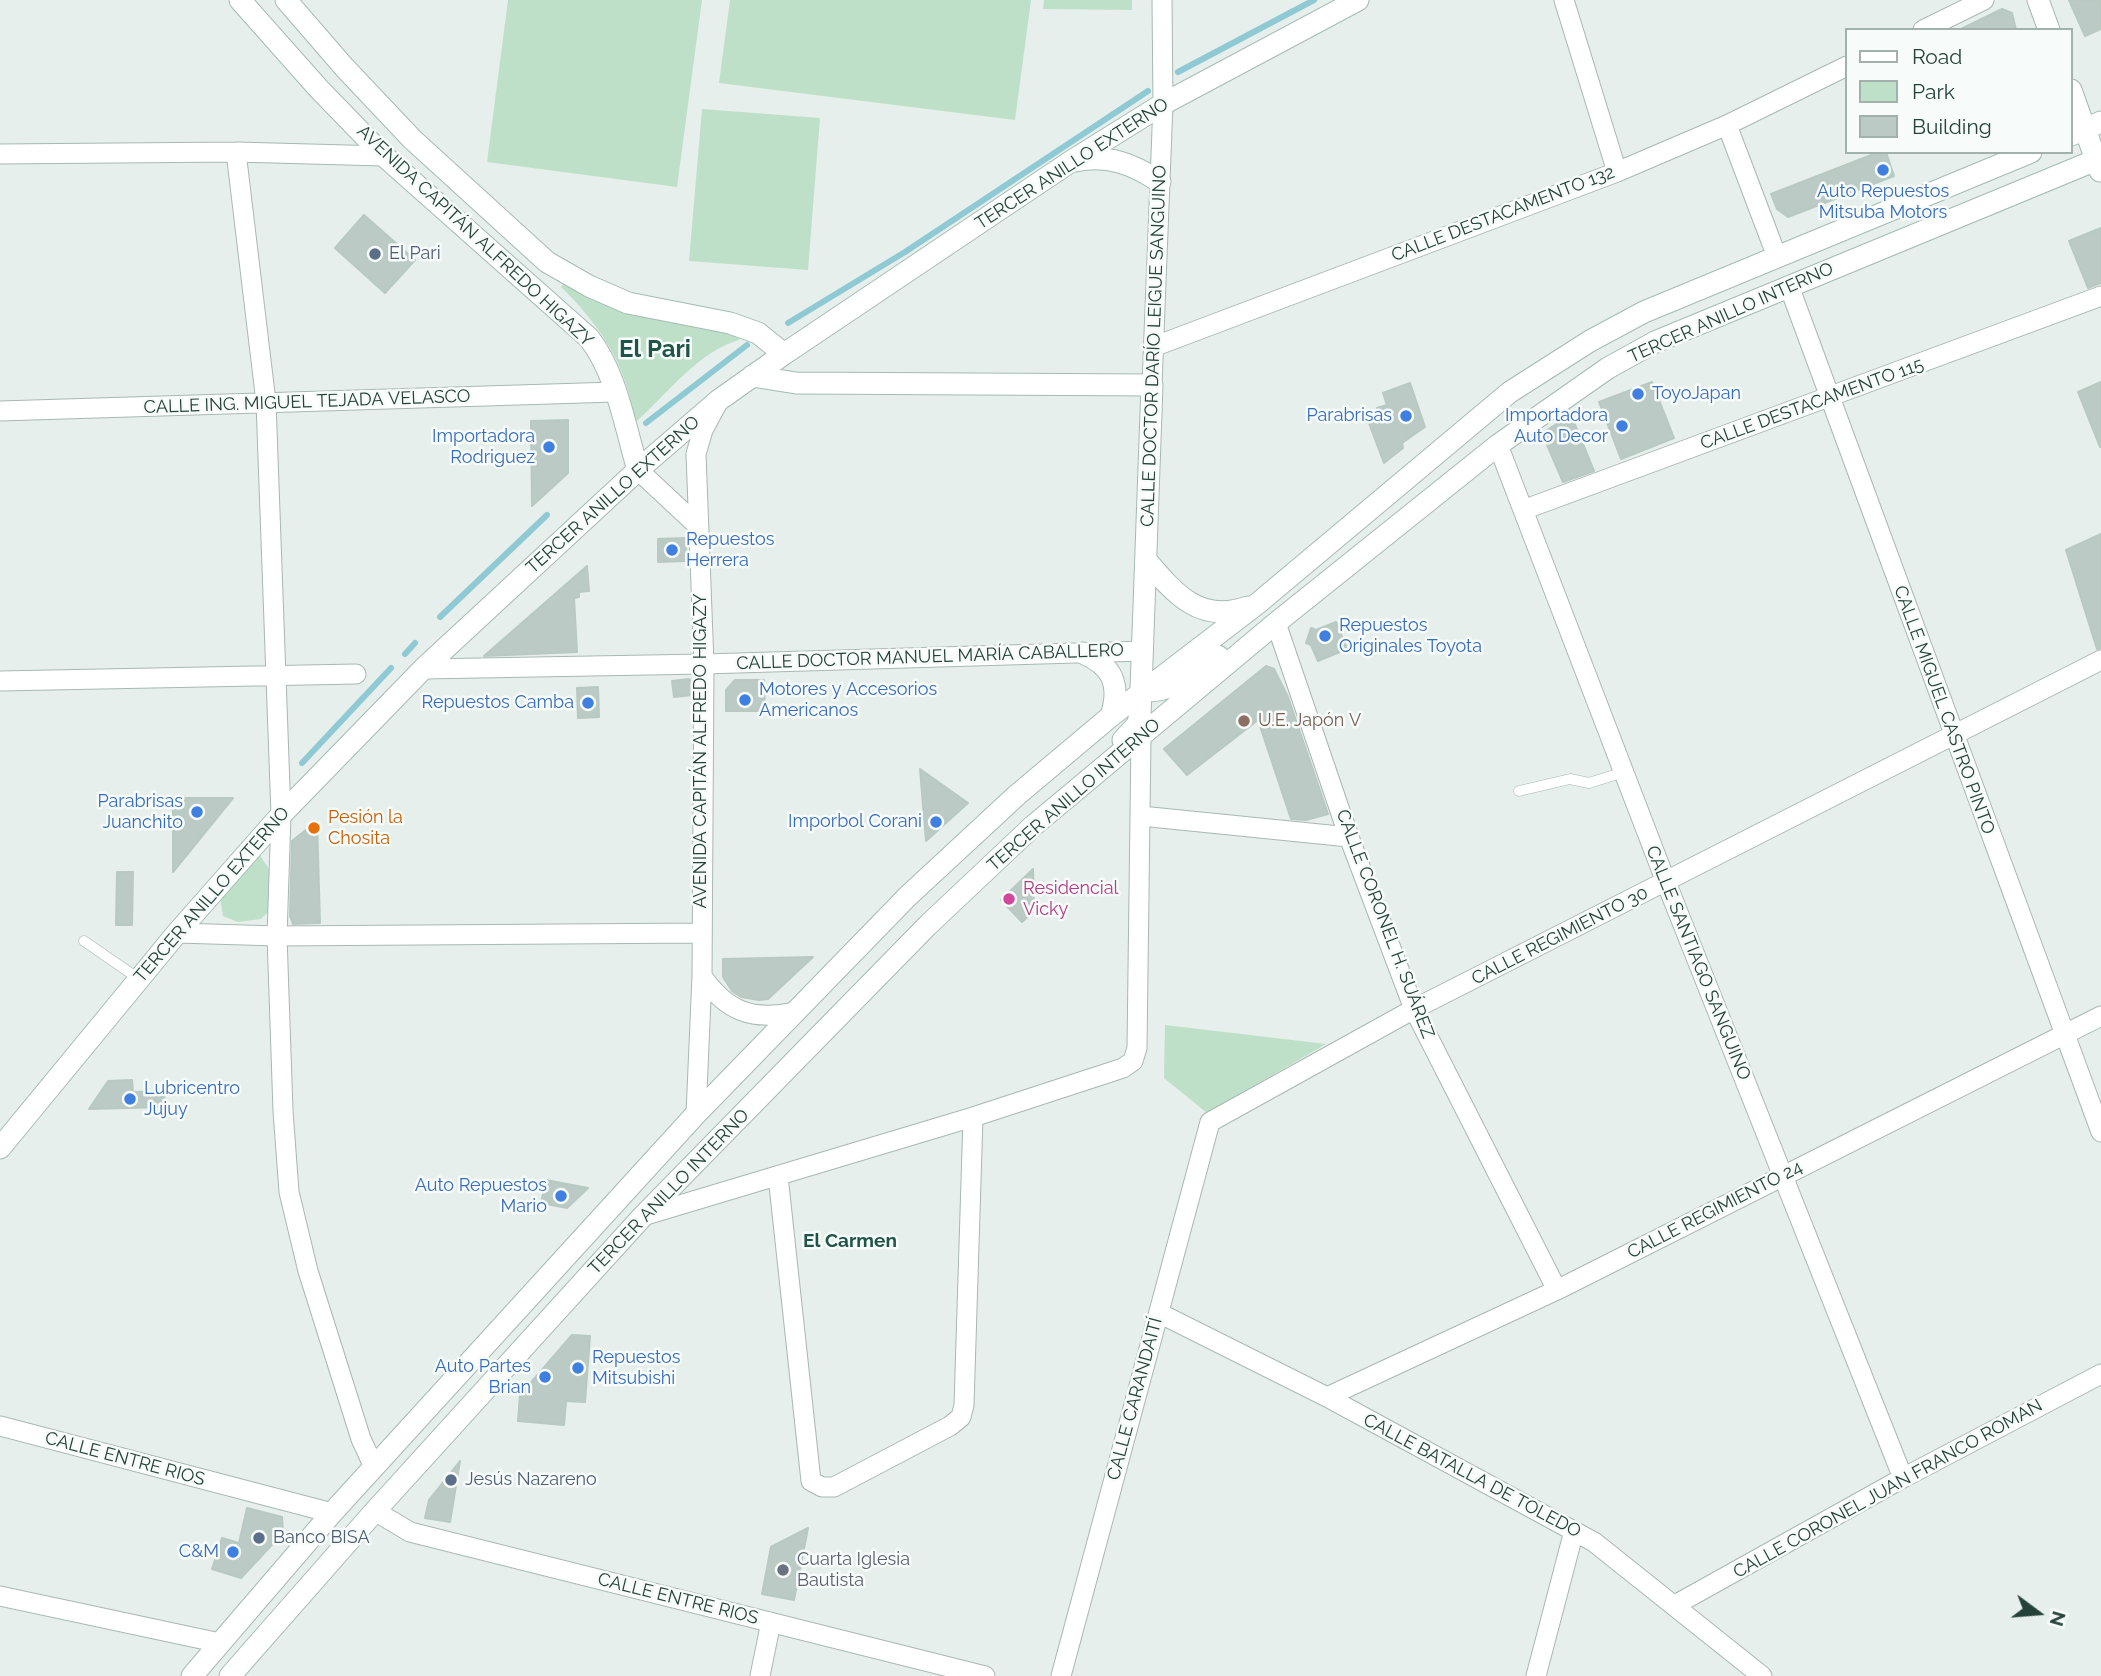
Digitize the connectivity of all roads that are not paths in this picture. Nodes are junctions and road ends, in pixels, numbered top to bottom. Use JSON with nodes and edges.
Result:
{"nodes":[{"id":1,"x":240,"y":0,"type":"edge"},
{"id":2,"x":286,"y":0,"type":"edge"},
{"id":3,"x":1162,"y":0,"type":"edge"},
{"id":4,"x":1358,"y":0,"type":"edge"},
{"id":5,"x":1564,"y":0,"type":"edge"},
{"id":6,"x":1984,"y":0,"type":"edge"},
{"id":7,"x":2038,"y":0,"type":"edge"},
{"id":8,"x":1927,"y":28,"type":"edge"},
{"id":9,"x":2048,"y":28,"type":"edge"},
{"id":10,"x":1846,"y":66,"type":"edge"},
{"id":11,"x":2073,"y":95,"type":"edge"},
{"id":12,"x":1163,"y":98,"type":"junction"},
{"id":13,"x":1727,"y":125,"type":"junction"},
{"id":14,"x":2086,"y":129,"type":"edge"},
{"id":15,"x":236,"y":152,"type":"junction"},
{"id":16,"x":0,"y":154,"type":"edge"},
{"id":17,"x":2026,"y":154,"type":"edge"},
{"id":18,"x":384,"y":156,"type":"junction"},
{"id":19,"x":1070,"y":162,"type":"junction"},
{"id":20,"x":2099,"y":164,"type":"edge"},
{"id":21,"x":1999,"y":166,"type":"junction"},
{"id":22,"x":1617,"y":172,"type":"junction"},
{"id":23,"x":1160,"y":182,"type":"junction"},
{"id":24,"x":1938,"y":224,"type":"junction"},
{"id":25,"x":1777,"y":257,"type":"junction"},
{"id":26,"x":1789,"y":286,"type":"junction"},
{"id":27,"x":2101,"y":296,"type":"edge"},
{"id":28,"x":1153,"y":347,"type":"junction"},
{"id":29,"x":783,"y":354,"type":"junction"},
{"id":30,"x":752,"y":376,"type":"junction"},
{"id":31,"x":1152,"y":385,"type":"junction"},
{"id":32,"x":615,"y":392,"type":"junction"},
{"id":33,"x":1510,"y":392,"type":"junction"},
{"id":34,"x":1829,"y":398,"type":"junction"},
{"id":35,"x":719,"y":400,"type":"junction"},
{"id":36,"x":266,"y":402,"type":"junction"},
{"id":37,"x":0,"y":411,"type":"edge"},
{"id":38,"x":1498,"y":446,"type":"junction"},
{"id":39,"x":638,"y":470,"type":"junction"},
{"id":40,"x":1523,"y":510,"type":"junction"},
{"id":41,"x":698,"y":526,"type":"junction"},
{"id":42,"x":1147,"y":561,"type":"junction"},
{"id":43,"x":1257,"y":604,"type":"junction"},
{"id":44,"x":1300,"y":606,"type":"junction"},
{"id":45,"x":1276,"y":623,"type":"junction"},
{"id":46,"x":1143,"y":651,"type":"junction"},
{"id":47,"x":1083,"y":653,"type":"junction"},
{"id":48,"x":2101,"y":660,"type":"edge"},
{"id":49,"x":704,"y":664,"type":"junction"},
{"id":50,"x":424,"y":669,"type":"junction"},
{"id":51,"x":356,"y":674,"type":"dead end"},
{"id":52,"x":277,"y":676,"type":"junction"},
{"id":53,"x":0,"y":681,"type":"edge"},
{"id":54,"x":1142,"y":691,"type":"junction"},
{"id":55,"x":1111,"y":716,"type":"junction"},
{"id":56,"x":1954,"y":734,"type":"junction"},
{"id":57,"x":1141,"y":737,"type":"junction"},
{"id":58,"x":1624,"y":772,"type":"junction"},
{"id":59,"x":1519,"y":791,"type":"dead end"},
{"id":60,"x":1074,"y":792,"type":"junction"},
{"id":61,"x":281,"y":815,"type":"junction"},
{"id":62,"x":1140,"y":816,"type":"junction"},
{"id":63,"x":1349,"y":837,"type":"junction"},
{"id":64,"x":1666,"y":882,"type":"junction"},
{"id":65,"x":177,"y":933,"type":"junction"},
{"id":66,"x":702,"y":933,"type":"junction"},
{"id":67,"x":277,"y":936,"type":"junction"},
{"id":68,"x":84,"y":941,"type":"dead end"},
{"id":69,"x":702,"y":976,"type":"junction"},
{"id":70,"x":139,"y":979,"type":"junction"},
{"id":71,"x":1414,"y":1009,"type":"junction"},
{"id":72,"x":795,"y":1012,"type":"junction"},
{"id":73,"x":2101,"y":1016,"type":"edge"},
{"id":74,"x":2064,"y":1034,"type":"junction"},
{"id":75,"x":696,"y":1114,"type":"junction"},
{"id":76,"x":973,"y":1117,"type":"junction"},
{"id":77,"x":1210,"y":1122,"type":"joint"},
{"id":78,"x":2101,"y":1132,"type":"edge"},
{"id":79,"x":0,"y":1148,"type":"edge"},
{"id":80,"x":1783,"y":1175,"type":"junction"},
{"id":81,"x":778,"y":1176,"type":"junction"},
{"id":82,"x":677,"y":1182,"type":"junction"},
{"id":83,"x":696,"y":1201,"type":"junction"},
{"id":84,"x":643,"y":1216,"type":"junction"},
{"id":85,"x":574,"y":1248,"type":"junction"},
{"id":86,"x":1557,"y":1290,"type":"junction"},
{"id":87,"x":558,"y":1310,"type":"junction"},
{"id":88,"x":1158,"y":1313,"type":"junction"},
{"id":89,"x":499,"y":1329,"type":"junction"},
{"id":90,"x":2101,"y":1374,"type":"edge"},
{"id":91,"x":486,"y":1388,"type":"junction"},
{"id":92,"x":1326,"y":1397,"type":"junction"},
{"id":93,"x":0,"y":1426,"type":"edge"},
{"id":94,"x":374,"y":1467,"type":"junction"},
{"id":95,"x":1903,"y":1478,"type":"junction"},
{"id":96,"x":375,"y":1511,"type":"junction"},
{"id":97,"x":332,"y":1513,"type":"junction"},
{"id":98,"x":1574,"y":1531,"type":"junction"},
{"id":99,"x":0,"y":1596,"type":"edge"},
{"id":100,"x":1675,"y":1605,"type":"junction"},
{"id":101,"x":771,"y":1622,"type":"junction"},
{"id":102,"x":220,"y":1643,"type":"junction"},
{"id":103,"x":192,"y":1676,"type":"edge"},
{"id":104,"x":230,"y":1676,"type":"edge"},
{"id":105,"x":760,"y":1676,"type":"edge"},
{"id":106,"x":985,"y":1676,"type":"edge"},
{"id":107,"x":1061,"y":1676,"type":"edge"},
{"id":108,"x":1536,"y":1676,"type":"edge"},
{"id":109,"x":1762,"y":1676,"type":"edge"}],
"edges":[{"from":1,"to":18,"type":"main road","name":"AVENIDA CAPITÁN ALFREDO HIGAZY"},
{"from":2,"to":29,"type":"main road","name":"AVENIDA CAPITÁN ALFREDO HIGAZY"},
{"from":3,"to":12,"type":"street","name":"CALLE DOCTOR DARÍO LEIGUE SANGUINO"},
{"from":4,"to":12,"type":"main road","name":"TERCER ANILLO EXTERNO"},
{"from":5,"to":22,"type":"street"},
{"from":6,"to":8,"type":"street"},
{"from":7,"to":9,"type":"main road"},
{"from":10,"to":13,"type":"street","name":"CALLE DESTACAMENTO 132"},
{"from":11,"to":14,"type":"main road"},
{"from":12,"to":19,"type":"main road","name":"TERCER ANILLO EXTERNO"},
{"from":12,"to":23,"type":"street","name":"CALLE DOCTOR DARÍO LEIGUE SANGUINO"},
{"from":13,"to":22,"type":"street","name":"CALLE DESTACAMENTO 132"},
{"from":13,"to":25,"type":"street"},
{"from":14,"to":20,"type":"main road"},
{"from":15,"to":16,"type":"street"},
{"from":15,"to":18,"type":"street"},
{"from":15,"to":36,"type":"street"},
{"from":17,"to":21,"type":"main road","name":"TERCER ANILLO INTERNO"},
{"from":18,"to":32,"type":"main road","name":"AVENIDA CAPITÁN ALFREDO HIGAZY"},
{"from":19,"to":23,"type":"main road"},
{"from":19,"to":29,"type":"main road","name":"TERCER ANILLO EXTERNO"},
{"from":20,"to":24,"type":"main road","name":"TERCER ANILLO INTERNO"},
{"from":21,"to":24,"type":"main road"},
{"from":21,"to":25,"type":"main road","name":"TERCER ANILLO INTERNO"},
{"from":22,"to":28,"type":"street","name":"CALLE DESTACAMENTO 132"},
{"from":23,"to":28,"type":"street","name":"CALLE DOCTOR DARÍO LEIGUE SANGUINO"},
{"from":24,"to":26,"type":"main road","name":"TERCER ANILLO INTERNO"},
{"from":25,"to":33,"type":"main road","name":"TERCER ANILLO INTERNO"},
{"from":26,"to":34,"type":"street","name":"CALLE MIGUEL CASTRO PINTO"},
{"from":26,"to":38,"type":"main road","name":"TERCER ANILLO INTERNO"},
{"from":27,"to":34,"type":"street","name":"CALLE DESTACAMENTO 115"},
{"from":28,"to":31,"type":"street","name":"CALLE DOCTOR DARÍO LEIGUE SANGUINO"},
{"from":29,"to":30,"type":"main road","name":"TERCER ANILLO EXTERNO"},
{"from":30,"to":31,"type":"main road"},
{"from":30,"to":35,"type":"main road","name":"TERCER ANILLO EXTERNO"},
{"from":31,"to":42,"type":"main road","name":"CALLE DOCTOR DARÍO LEIGUE SANGUINO"},
{"from":32,"to":36,"type":"street","name":"CALLE ING. MIGUEL TEJADA VELASCO"},
{"from":32,"to":39,"type":"main road","name":"AVENIDA CAPITÁN ALFREDO HIGAZY"},
{"from":33,"to":38,"type":"main road"},
{"from":33,"to":43,"type":"main road","name":"TERCER ANILLO INTERNO"},
{"from":34,"to":40,"type":"street","name":"CALLE DESTACAMENTO 115"},
{"from":34,"to":56,"type":"street","name":"CALLE MIGUEL CASTRO PINTO"},
{"from":35,"to":39,"type":"main road","name":"TERCER ANILLO EXTERNO"},
{"from":35,"to":41,"type":"street","name":"AVENIDA CAPITÁN ALFREDO HIGAZY"},
{"from":36,"to":37,"type":"street","name":"CALLE ING. MIGUEL TEJADA VELASCO"},
{"from":36,"to":52,"type":"street"},
{"from":38,"to":40,"type":"street","name":"CALLE SANTIAGO SANGUINO"},
{"from":38,"to":44,"type":"main road","name":"TERCER ANILLO INTERNO"},
{"from":39,"to":41,"type":"street"},
{"from":39,"to":50,"type":"main road","name":"TERCER ANILLO EXTERNO"},
{"from":40,"to":58,"type":"street","name":"CALLE SANTIAGO SANGUINO"},
{"from":41,"to":49,"type":"street","name":"AVENIDA CAPITÁN ALFREDO HIGAZY"},
{"from":42,"to":43,"type":"main road"},
{"from":42,"to":46,"type":"main road","name":"CALLE DOCTOR DARÍO LEIGUE SANGUINO"},
{"from":43,"to":54,"type":"main road","name":"TERCER ANILLO INTERNO"},
{"from":44,"to":45,"type":"main road","name":"TERCER ANILLO INTERNO"},
{"from":44,"to":54,"type":"main road"},
{"from":45,"to":57,"type":"main road","name":"TERCER ANILLO INTERNO"},
{"from":45,"to":63,"type":"street","name":"CALLE CORONEL H. SUÁREZ"},
{"from":46,"to":47,"type":"street","name":"CALLE DOCTOR MANUEL MARÍA CABALLERO"},
{"from":46,"to":54,"type":"main road","name":"CALLE DOCTOR DARÍO LEIGUE SANGUINO"},
{"from":47,"to":49,"type":"street","name":"CALLE DOCTOR MANUEL MARÍA CABALLERO"},
{"from":47,"to":55,"type":"main road"},
{"from":48,"to":56,"type":"street","name":"CALLE REGIMIENTO 30"},
{"from":49,"to":50,"type":"street","name":"CALLE DOCTOR MANUEL MARÍA CABALLERO"},
{"from":49,"to":66,"type":"street","name":"AVENIDA CAPITÁN ALFREDO HIGAZY"},
{"from":50,"to":61,"type":"main road","name":"TERCER ANILLO EXTERNO"},
{"from":51,"to":52,"type":"street"},
{"from":52,"to":53,"type":"street"},
{"from":52,"to":61,"type":"street"},
{"from":54,"to":55,"type":"main road","name":"TERCER ANILLO INTERNO"},
{"from":54,"to":60,"type":"main road","name":"CALLE DOCTOR DARÍO LEIGUE SANGUINO"},
{"from":55,"to":72,"type":"main road","name":"TERCER ANILLO INTERNO"},
{"from":56,"to":64,"type":"street","name":"CALLE REGIMIENTO 30"},
{"from":56,"to":74,"type":"street","name":"CALLE MIGUEL CASTRO PINTO"},
{"from":57,"to":60,"type":"main road","name":"TERCER ANILLO INTERNO"},
{"from":57,"to":62,"type":"street"},
{"from":58,"to":59,"type":"lane"},
{"from":58,"to":64,"type":"street","name":"CALLE SANTIAGO SANGUINO"},
{"from":60,"to":82,"type":"main road","name":"TERCER ANILLO INTERNO"},
{"from":61,"to":65,"type":"main road","name":"TERCER ANILLO EXTERNO"},
{"from":61,"to":67,"type":"street"},
{"from":62,"to":63,"type":"street"},
{"from":62,"to":76,"type":"street"},
{"from":63,"to":71,"type":"street","name":"CALLE CORONEL H. SUÁREZ"},
{"from":64,"to":71,"type":"street","name":"CALLE REGIMIENTO 30"},
{"from":64,"to":80,"type":"street","name":"CALLE SANTIAGO SANGUINO"},
{"from":65,"to":67,"type":"street"},
{"from":65,"to":70,"type":"main road","name":"TERCER ANILLO EXTERNO"},
{"from":66,"to":67,"type":"street"},
{"from":66,"to":69,"type":"street","name":"AVENIDA CAPITÁN ALFREDO HIGAZY"},
{"from":67,"to":94,"type":"street"},
{"from":68,"to":70,"type":"lane"},
{"from":69,"to":72,"type":"street"},
{"from":69,"to":75,"type":"street","name":"AVENIDA CAPITÁN ALFREDO HIGAZY"},
{"from":70,"to":79,"type":"main road","name":"TERCER ANILLO EXTERNO"},
{"from":71,"to":77,"type":"street","name":"CALLE REGIMIENTO 30"},
{"from":71,"to":86,"type":"street","name":"CALLE CORONEL H. SUÁREZ"},
{"from":72,"to":75,"type":"main road","name":"TERCER ANILLO INTERNO"},
{"from":73,"to":74,"type":"street","name":"CALLE REGIMIENTO 24"},
{"from":74,"to":78,"type":"street","name":"CALLE MIGUEL CASTRO PINTO"},
{"from":74,"to":80,"type":"street","name":"CALLE REGIMIENTO 24"},
{"from":75,"to":85,"type":"main road","name":"TERCER ANILLO INTERNO"},
{"from":76,"to":81,"type":"street"},
{"from":76,"to":81,"type":"street"},
{"from":77,"to":88,"type":"street","name":"CALLE CARANDAITÍ"},
{"from":80,"to":86,"type":"street","name":"CALLE REGIMIENTO 24"},
{"from":80,"to":95,"type":"street","name":"CALLE SANTIAGO SANGUINO"},
{"from":81,"to":83,"type":"street"},
{"from":82,"to":83,"type":"street"},
{"from":82,"to":84,"type":"main road","name":"TERCER ANILLO INTERNO"},
{"from":83,"to":84,"type":"street"},
{"from":84,"to":87,"type":"main road","name":"TERCER ANILLO INTERNO"},
{"from":85,"to":87,"type":"main road"},
{"from":85,"to":89,"type":"main road","name":"TERCER ANILLO INTERNO"},
{"from":86,"to":92,"type":"street","name":"CALLE REGIMIENTO 24"},
{"from":87,"to":91,"type":"main road","name":"TERCER ANILLO INTERNO"},
{"from":88,"to":92,"type":"street","name":"CALLE BATALLA DE TOLEDO"},
{"from":88,"to":107,"type":"street","name":"CALLE CARANDAITÍ"},
{"from":89,"to":91,"type":"main road"},
{"from":89,"to":94,"type":"main road","name":"TERCER ANILLO INTERNO"},
{"from":90,"to":95,"type":"street","name":"CALLE CORONEL JUAN FRANCO ROMAN"},
{"from":91,"to":96,"type":"main road","name":"TERCER ANILLO INTERNO"},
{"from":92,"to":98,"type":"street","name":"CALLE BATALLA DE TOLEDO"},
{"from":93,"to":97,"type":"street","name":"CALLE ENTRE RIOS"},
{"from":94,"to":97,"type":"main road","name":"TERCER ANILLO INTERNO"},
{"from":95,"to":100,"type":"street","name":"CALLE CORONEL JUAN FRANCO ROMAN"},
{"from":96,"to":101,"type":"street","name":"CALLE ENTRE RIOS"},
{"from":96,"to":104,"type":"main road","name":"TERCER ANILLO INTERNO"},
{"from":97,"to":102,"type":"main road","name":"TERCER ANILLO INTERNO"},
{"from":98,"to":100,"type":"street","name":"CALLE BATALLA DE TOLEDO"},
{"from":98,"to":108,"type":"street"},
{"from":99,"to":102,"type":"street"},
{"from":100,"to":109,"type":"street","name":"CALLE BATALLA DE TOLEDO"},
{"from":101,"to":105,"type":"street"},
{"from":101,"to":106,"type":"street","name":"CALLE ENTRE RIOS"},
{"from":102,"to":103,"type":"main road","name":"TERCER ANILLO INTERNO"}]}
